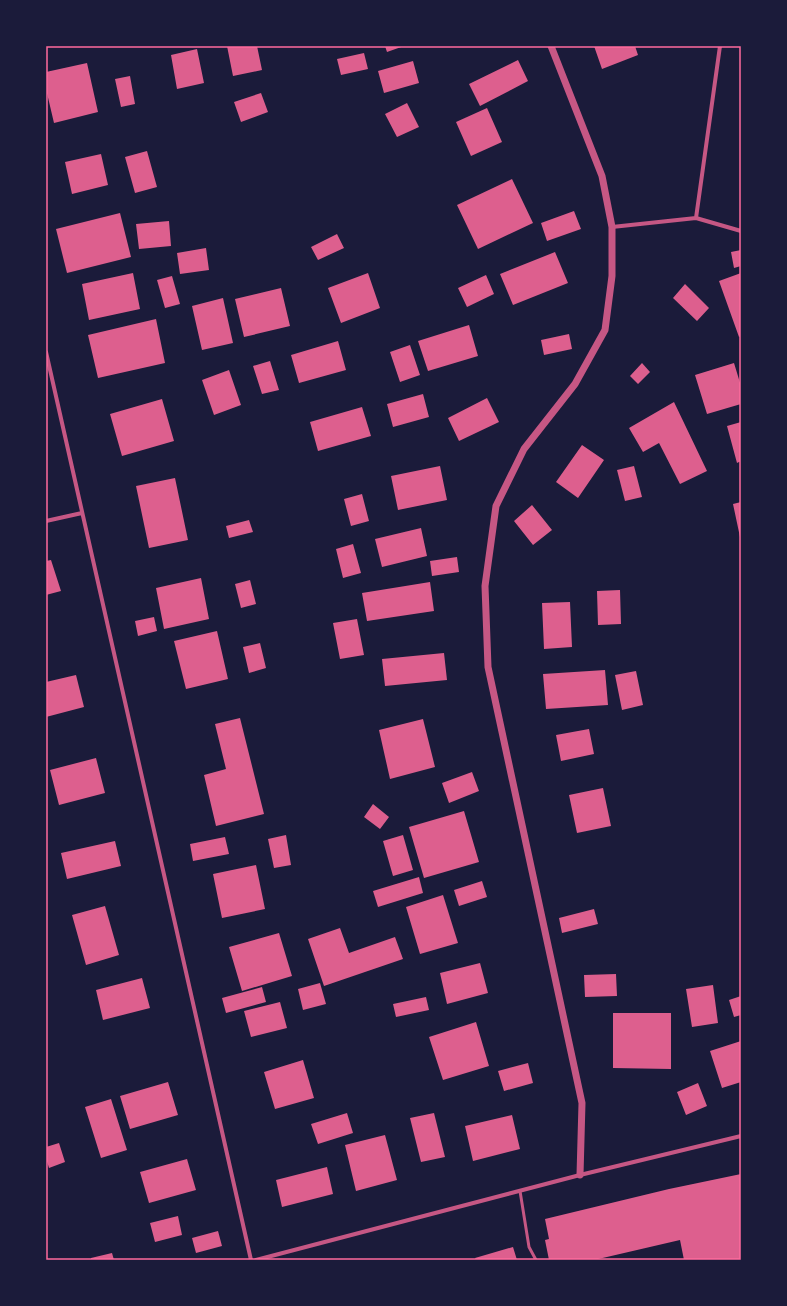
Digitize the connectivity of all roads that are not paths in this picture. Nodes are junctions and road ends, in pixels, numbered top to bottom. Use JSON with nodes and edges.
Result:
{"nodes":[{"id":1,"x":551,"y":46,"type":"edge"},
{"id":2,"x":720,"y":46,"type":"edge"},
{"id":3,"x":696,"y":218,"type":"junction"},
{"id":4,"x":612,"y":227,"type":"junction"},
{"id":5,"x":741,"y":231,"type":"edge"},
{"id":6,"x":46,"y":352,"type":"edge"},
{"id":7,"x":82,"y":513,"type":"junction"},
{"id":8,"x":46,"y":521,"type":"edge"},
{"id":9,"x":741,"y":1136,"type":"edge"},
{"id":10,"x":580,"y":1175,"type":"junction"},
{"id":11,"x":520,"y":1191,"type":"junction"},
{"id":12,"x":251,"y":1260,"type":"edge"},
{"id":13,"x":256,"y":1260,"type":"edge"},
{"id":14,"x":536,"y":1260,"type":"edge"}],
"edges":[{"from":1,"to":4,"type":"street"},
{"from":2,"to":3,"type":"street"},
{"from":3,"to":4,"type":"street"},
{"from":3,"to":5,"type":"street"},
{"from":4,"to":10,"type":"street"},
{"from":6,"to":7,"type":"street"},
{"from":7,"to":8,"type":"street"},
{"from":7,"to":12,"type":"street"},
{"from":9,"to":10,"type":"street"},
{"from":10,"to":11,"type":"street"},
{"from":11,"to":13,"type":"street"},
{"from":11,"to":14,"type":"lane"}]}
